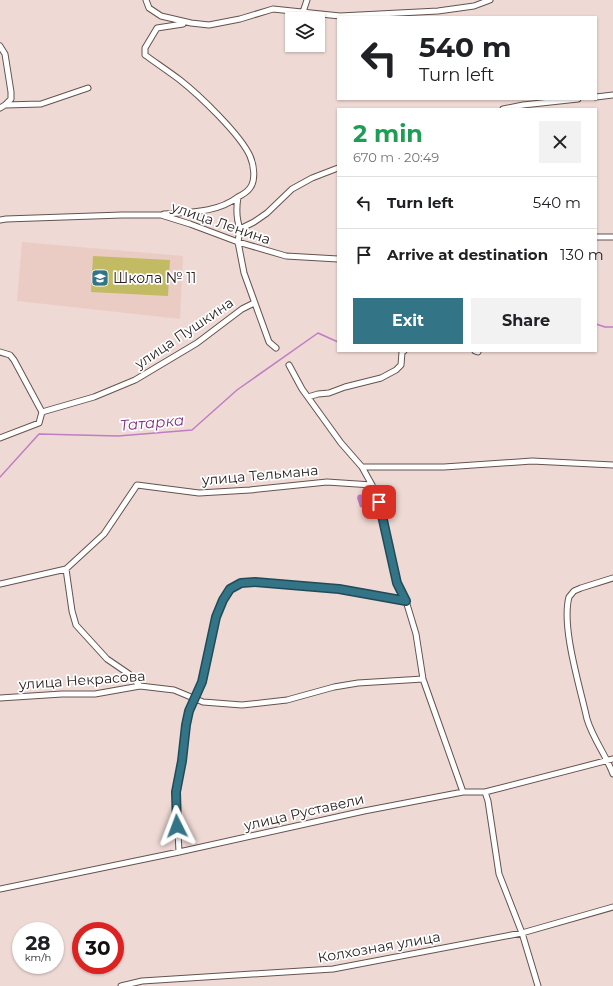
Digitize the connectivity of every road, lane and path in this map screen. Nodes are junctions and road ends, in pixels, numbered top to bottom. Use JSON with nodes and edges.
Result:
{"nodes":[{"id":1,"x":146,"y":0,"type":"edge"},
{"id":2,"x":307,"y":0,"type":"edge"},
{"id":3,"x":490,"y":0,"type":"edge"},
{"id":4,"x":303,"y":12,"type":"joint"},
{"id":5,"x":325,"y":14,"type":"edge"},
{"id":6,"x":191,"y":23,"type":"junction"},
{"id":7,"x":0,"y":46,"type":"edge"},
{"id":8,"x":88,"y":88,"type":"dead end"},
{"id":9,"x":613,"y":95,"type":"edge"},
{"id":10,"x":597,"y":97,"type":"edge"},
{"id":11,"x":569,"y":100,"type":"edge"},
{"id":12,"x":5,"y":105,"type":"junction"},
{"id":13,"x":0,"y":108,"type":"edge"},
{"id":14,"x":508,"y":108,"type":"edge"},
{"id":15,"x":337,"y":168,"type":"edge"},
{"id":16,"x":238,"y":198,"type":"junction"},
{"id":17,"x":161,"y":215,"type":"junction"},
{"id":18,"x":0,"y":220,"type":"edge"},
{"id":19,"x":240,"y":229,"type":"junction"},
{"id":20,"x":597,"y":237,"type":"edge"},
{"id":21,"x":613,"y":237,"type":"edge"},
{"id":22,"x":238,"y":242,"type":"junction"},
{"id":23,"x":337,"y":259,"type":"edge"},
{"id":24,"x":254,"y":303,"type":"junction"},
{"id":25,"x":276,"y":348,"type":"dead end"},
{"id":26,"x":0,"y":352,"type":"edge"},
{"id":27,"x":402,"y":352,"type":"edge"},
{"id":28,"x":289,"y":365,"type":"dead end"},
{"id":29,"x":308,"y":397,"type":"junction"},
{"id":30,"x":42,"y":412,"type":"junction"},
{"id":31,"x":0,"y":438,"type":"edge"},
{"id":32,"x":613,"y":465,"type":"edge"},
{"id":33,"x":362,"y":467,"type":"junction"},
{"id":34,"x":372,"y":485,"type":"junction"},
{"id":35,"x":66,"y":569,"type":"junction"},
{"id":36,"x":613,"y":578,"type":"edge"},
{"id":37,"x":0,"y":584,"type":"edge"},
{"id":38,"x":406,"y":601,"type":"junction"},
{"id":39,"x":423,"y":678,"type":"junction"},
{"id":40,"x":140,"y":686,"type":"junction"},
{"id":41,"x":194,"y":697,"type":"junction"},
{"id":42,"x":0,"y":698,"type":"edge"},
{"id":43,"x":610,"y":759,"type":"edge"},
{"id":44,"x":613,"y":774,"type":"edge"},
{"id":45,"x":463,"y":792,"type":"junction"},
{"id":46,"x":485,"y":792,"type":"junction"},
{"id":47,"x":179,"y":852,"type":"junction"},
{"id":48,"x":0,"y":889,"type":"edge"},
{"id":49,"x":613,"y":907,"type":"edge"},
{"id":50,"x":522,"y":933,"type":"junction"},
{"id":51,"x":122,"y":986,"type":"edge"},
{"id":52,"x":538,"y":986,"type":"edge"}],
"edges":[{"from":1,"to":6,"type":"street"},
{"from":2,"to":4,"type":"street"},
{"from":3,"to":5,"type":"street"},
{"from":4,"to":6,"type":"street"},
{"from":6,"to":16,"type":"street"},
{"from":7,"to":12,"type":"street"},
{"from":8,"to":12,"type":"street"},
{"from":9,"to":10,"type":"street"},
{"from":11,"to":14,"type":"street"},
{"from":12,"to":13,"type":"street"},
{"from":15,"to":19,"type":"street"},
{"from":16,"to":17,"type":"street"},
{"from":16,"to":19,"type":"street"},
{"from":17,"to":18,"type":"street","name":"улица Ленина"},
{"from":17,"to":22,"type":"street","name":"улица Ленина"},
{"from":19,"to":22,"type":"street"},
{"from":20,"to":21,"type":"street"},
{"from":22,"to":23,"type":"street","name":"улица Ленина"},
{"from":22,"to":24,"type":"street"},
{"from":24,"to":25,"type":"street"},
{"from":24,"to":30,"type":"street","name":"улица Пушкина"},
{"from":26,"to":30,"type":"street"},
{"from":27,"to":29,"type":"street"},
{"from":28,"to":29,"type":"street"},
{"from":29,"to":33,"type":"street"},
{"from":30,"to":31,"type":"street"},
{"from":32,"to":33,"type":"street"},
{"from":33,"to":34,"type":"street"},
{"from":34,"to":35,"type":"street","name":"улица Тельмана"},
{"from":34,"to":38,"type":"street"},
{"from":35,"to":37,"type":"street","name":"улица Тельмана"},
{"from":35,"to":40,"type":"street"},
{"from":36,"to":43,"type":"street"},
{"from":38,"to":39,"type":"street"},
{"from":38,"to":41,"type":"street"},
{"from":39,"to":41,"type":"street","name":"улица Некрасова"},
{"from":39,"to":45,"type":"street"},
{"from":40,"to":41,"type":"street","name":"улица Некрасова"},
{"from":40,"to":42,"type":"street","name":"улица Некрасова"},
{"from":41,"to":47,"type":"street"},
{"from":43,"to":44,"type":"street"},
{"from":43,"to":46,"type":"street","name":"улица Руставели"},
{"from":45,"to":46,"type":"street","name":"улица Руставели"},
{"from":45,"to":47,"type":"street","name":"улица Руставели"},
{"from":46,"to":50,"type":"street"},
{"from":47,"to":48,"type":"street","name":"улица Руставели"},
{"from":49,"to":50,"type":"street","name":"Колхозная улица"},
{"from":50,"to":51,"type":"street","name":"Колхозная улица"},
{"from":50,"to":52,"type":"street"}]}
